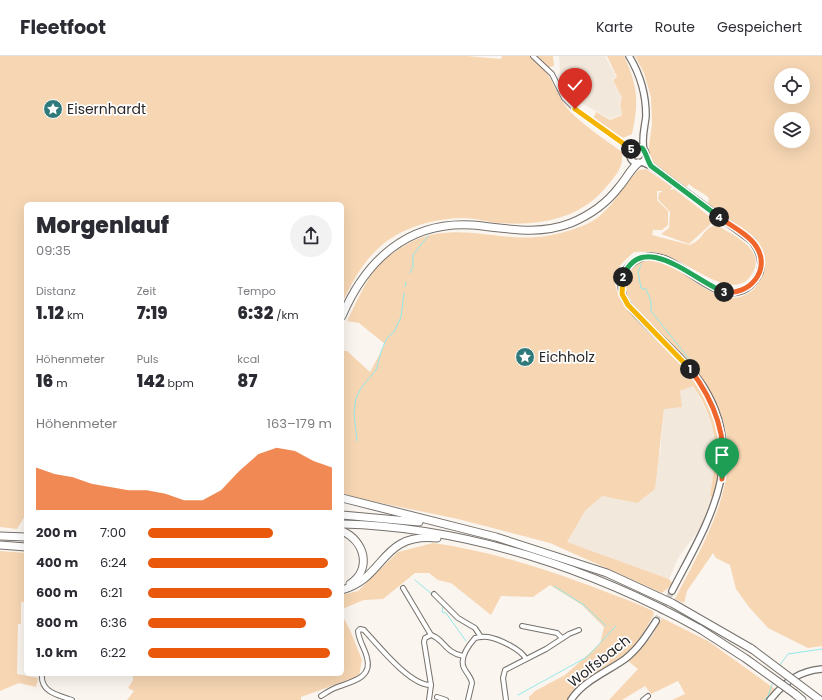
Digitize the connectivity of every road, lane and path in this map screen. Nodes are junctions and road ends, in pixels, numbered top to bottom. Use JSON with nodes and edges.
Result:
{"nodes":[{"id":1,"x":533,"y":56,"type":"edge"},
{"id":2,"x":630,"y":56,"type":"edge"},
{"id":3,"x":642,"y":140,"type":"junction"},
{"id":4,"x":634,"y":148,"type":"junction"},
{"id":5,"x":644,"y":150,"type":"junction"},
{"id":6,"x":640,"y":161,"type":"junction"},
{"id":7,"x":344,"y":312,"type":"edge"},
{"id":8,"x":344,"y":499,"type":"edge"},
{"id":9,"x":344,"y":515,"type":"edge"},
{"id":10,"x":344,"y":524,"type":"edge"},
{"id":11,"x":459,"y":528,"type":"junction"},
{"id":12,"x":344,"y":532,"type":"edge"},
{"id":13,"x":0,"y":536,"type":"edge"},
{"id":14,"x":24,"y":537,"type":"edge"},
{"id":15,"x":477,"y":542,"type":"junction"},
{"id":16,"x":0,"y":545,"type":"edge"},
{"id":17,"x":24,"y":547,"type":"edge"},
{"id":18,"x":403,"y":588,"type":"dead end"},
{"id":19,"x":344,"y":589,"type":"edge"},
{"id":20,"x":344,"y":590,"type":"edge"},
{"id":21,"x":672,"y":591,"type":"tunnel mouth"},
{"id":22,"x":434,"y":594,"type":"dead end"},
{"id":23,"x":656,"y":621,"type":"tunnel mouth"},
{"id":24,"x":522,"y":626,"type":"dead end"},
{"id":25,"x":579,"y":630,"type":"dead end"},
{"id":26,"x":431,"y":635,"type":"junction"},
{"id":27,"x":481,"y":637,"type":"junction"},
{"id":28,"x":562,"y":638,"type":"junction"},
{"id":29,"x":463,"y":656,"type":"junction"},
{"id":30,"x":526,"y":659,"type":"junction"},
{"id":31,"x":822,"y":669,"type":"edge"},
{"id":32,"x":42,"y":676,"type":"edge"},
{"id":33,"x":431,"y":685,"type":"junction"},
{"id":34,"x":321,"y":696,"type":"dead end"},
{"id":35,"x":648,"y":696,"type":"dead end"},
{"id":36,"x":437,"y":697,"type":"dead end"},
{"id":37,"x":72,"y":700,"type":"edge"},
{"id":38,"x":429,"y":700,"type":"edge"},
{"id":39,"x":446,"y":700,"type":"edge"},
{"id":40,"x":468,"y":700,"type":"edge"},
{"id":41,"x":506,"y":700,"type":"edge"},
{"id":42,"x":571,"y":700,"type":"edge"},
{"id":43,"x":643,"y":700,"type":"edge"},
{"id":44,"x":770,"y":700,"type":"edge"},
{"id":45,"x":802,"y":700,"type":"edge"},
{"id":46,"x":820,"y":700,"type":"edge"}],
"edges":[{"from":1,"to":4,"type":"street"},
{"from":2,"to":3,"type":"main road"},
{"from":3,"to":4,"type":"main road"},
{"from":3,"to":5,"type":"main road"},
{"from":4,"to":5,"type":"main road"},
{"from":4,"to":6,"type":"main road"},
{"from":5,"to":6,"type":"main road"},
{"from":6,"to":7,"type":"highway"},
{"from":6,"to":21,"type":"main road"},
{"from":8,"to":11,"type":"highway"},
{"from":9,"to":11,"type":"highway"},
{"from":10,"to":15,"type":"highway"},
{"from":11,"to":46,"type":"highway","bridge":true},
{"from":12,"to":19,"type":"highway"},
{"from":13,"to":14,"type":"highway"},
{"from":15,"to":20,"type":"highway"},
{"from":15,"to":45,"type":"highway","bridge":true},
{"from":16,"to":17,"type":"highway"},
{"from":18,"to":26,"type":"street"},
{"from":22,"to":27,"type":"street"},
{"from":23,"to":42,"type":"main road","name":"Wolfsbach"},
{"from":24,"to":28,"type":"street"},
{"from":25,"to":28,"type":"street"},
{"from":26,"to":29,"type":"street"},
{"from":26,"to":33,"type":"street"},
{"from":27,"to":29,"type":"street"},
{"from":27,"to":30,"type":"street"},
{"from":28,"to":30,"type":"street"},
{"from":29,"to":40,"type":"street"},
{"from":30,"to":41,"type":"street"},
{"from":31,"to":44,"type":"main road"},
{"from":32,"to":37,"type":"street"},
{"from":33,"to":34,"type":"street"},
{"from":33,"to":38,"type":"street"},
{"from":35,"to":43,"type":"street"},
{"from":36,"to":39,"type":"street"}]}
